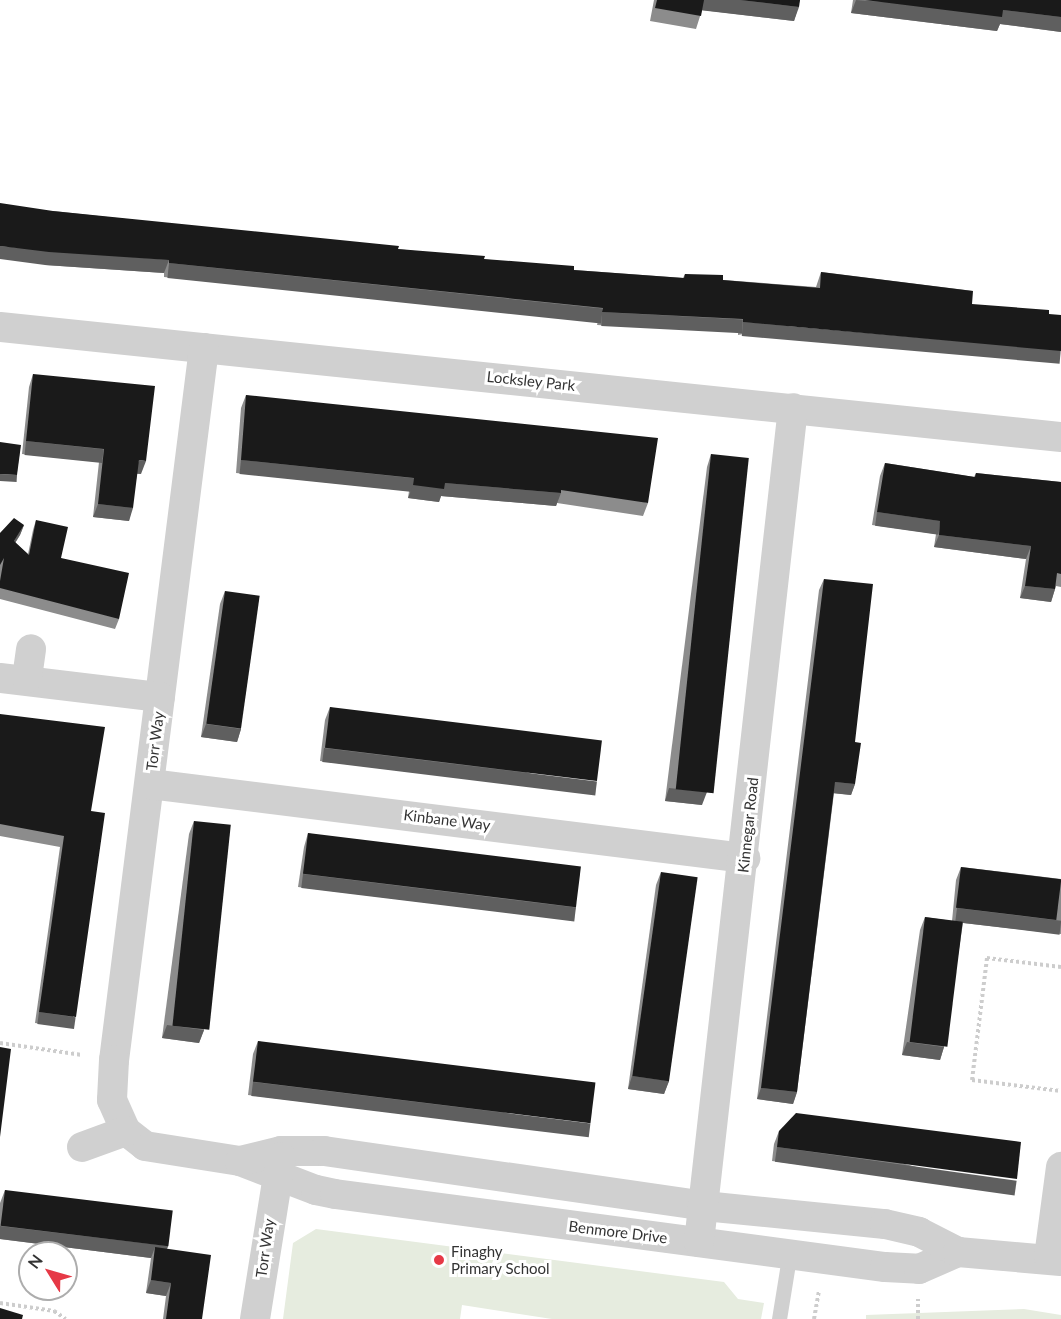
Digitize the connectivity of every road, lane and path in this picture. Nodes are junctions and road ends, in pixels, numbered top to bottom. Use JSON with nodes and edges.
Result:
{"nodes":[{"id":1,"x":0,"y":327,"type":"edge"},
{"id":2,"x":204,"y":348,"type":"junction"},
{"id":3,"x":794,"y":408,"type":"junction"},
{"id":4,"x":1061,"y":437,"type":"edge"},
{"id":5,"x":32,"y":649,"type":"dead end"},
{"id":6,"x":13,"y":678,"type":"edge"},
{"id":7,"x":160,"y":697,"type":"junction"},
{"id":8,"x":150,"y":784,"type":"junction"},
{"id":9,"x":745,"y":858,"type":"junction"},
{"id":10,"x":1061,"y":967,"type":"edge"},
{"id":11,"x":0,"y":1043,"type":"edge"},
{"id":12,"x":114,"y":1060,"type":"junction"},
{"id":13,"x":1061,"y":1090,"type":"edge"},
{"id":14,"x":126,"y":1131,"type":"junction"},
{"id":15,"x":82,"y":1147,"type":"dead end"},
{"id":16,"x":280,"y":1164,"type":"junction"},
{"id":17,"x":1061,"y":1167,"type":"edge"},
{"id":18,"x":704,"y":1206,"type":"junction"},
{"id":19,"x":699,"y":1242,"type":"junction"},
{"id":20,"x":958,"y":1252,"type":"junction"},
{"id":21,"x":789,"y":1257,"type":"junction"},
{"id":22,"x":1055,"y":1259,"type":"edge"},
{"id":23,"x":0,"y":1303,"type":"edge"},
{"id":24,"x":66,"y":1319,"type":"edge"},
{"id":25,"x":255,"y":1319,"type":"edge"},
{"id":26,"x":779,"y":1319,"type":"edge"}],
"edges":[{"from":1,"to":2,"type":"street","name":"Locksley Park"},
{"from":2,"to":3,"type":"street","name":"Locksley Park"},
{"from":2,"to":7,"type":"street","name":"Torr Way"},
{"from":3,"to":4,"type":"street","name":"Locksley Park"},
{"from":3,"to":9,"type":"street","name":"Kinnegar Road"},
{"from":5,"to":6,"type":"street"},
{"from":6,"to":7,"type":"street"},
{"from":7,"to":8,"type":"street","name":"Torr Way"},
{"from":8,"to":9,"type":"street","name":"Kinbane Way"},
{"from":8,"to":12,"type":"street","name":"Torr Way"},
{"from":9,"to":18,"type":"street","name":"Kinnegar Road"},
{"from":10,"to":13,"type":"path"},
{"from":11,"to":12,"type":"path"},
{"from":12,"to":14,"type":"street","name":"Torr Way"},
{"from":14,"to":15,"type":"street"},
{"from":14,"to":16,"type":"street"},
{"from":16,"to":18,"type":"street","name":"Benmore Drive"},
{"from":16,"to":19,"type":"street","name":"Benmore Drive"},
{"from":16,"to":25,"type":"street","name":"Torr Way"},
{"from":17,"to":22,"type":"street"},
{"from":18,"to":19,"type":"street","name":"Kinnegar Road"},
{"from":18,"to":20,"type":"street","name":"Benmore Drive"},
{"from":19,"to":21,"type":"street","name":"Benmore Drive"},
{"from":20,"to":21,"type":"street","name":"Benmore Drive"},
{"from":20,"to":22,"type":"street","name":"Benmore Drive"},
{"from":21,"to":26,"type":"lane"},
{"from":23,"to":24,"type":"path"}]}
